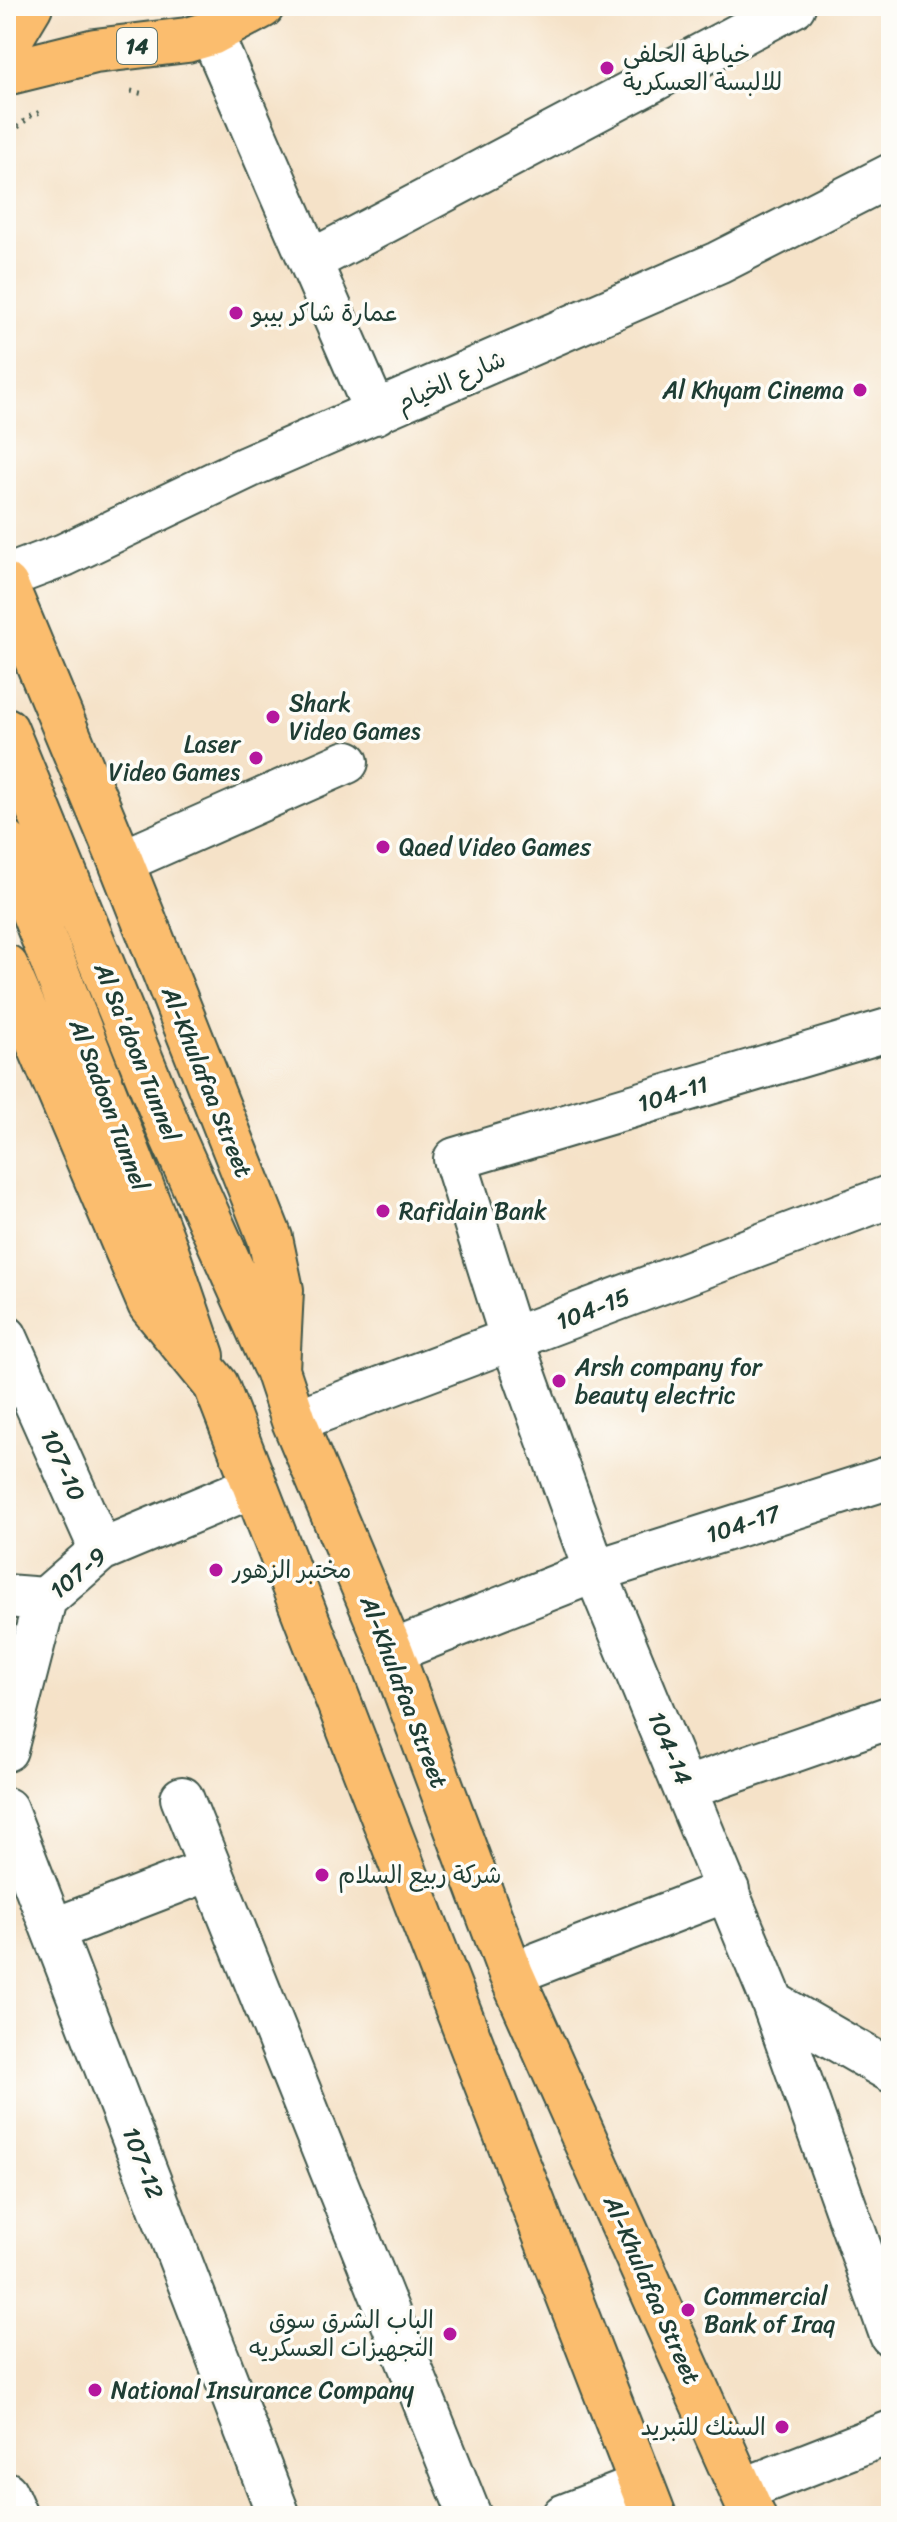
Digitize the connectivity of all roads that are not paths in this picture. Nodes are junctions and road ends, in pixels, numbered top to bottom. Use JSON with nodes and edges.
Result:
{"nodes":[{"id":1,"x":30,"y":6,"type":"edge"},
{"id":2,"x":262,"y":6,"type":"edge"},
{"id":3,"x":794,"y":6,"type":"edge"},
{"id":4,"x":211,"y":33,"type":"junction"},
{"id":5,"x":6,"y":46,"type":"edge"},
{"id":6,"x":6,"y":73,"type":"edge"},
{"id":7,"x":891,"y":175,"type":"edge"},
{"id":8,"x":311,"y":261,"type":"junction"},
{"id":9,"x":376,"y":413,"type":"junction"},
{"id":10,"x":6,"y":577,"type":"edge"},
{"id":11,"x":6,"y":586,"type":"edge"},
{"id":12,"x":6,"y":730,"type":"edge"},
{"id":13,"x":347,"y":762,"type":"dead end"},
{"id":14,"x":6,"y":843,"type":"edge"},
{"id":15,"x":121,"y":862,"type":"junction"},
{"id":16,"x":6,"y":967,"type":"edge"},
{"id":17,"x":891,"y":1029,"type":"edge"},
{"id":18,"x":455,"y":1159,"type":"joint"},
{"id":19,"x":891,"y":1196,"type":"edge"},
{"id":20,"x":6,"y":1337,"type":"edge"},
{"id":21,"x":512,"y":1340,"type":"junction"},
{"id":22,"x":206,"y":1369,"type":"junction"},
{"id":23,"x":277,"y":1370,"type":"junction"},
{"id":24,"x":294,"y":1421,"type":"junction"},
{"id":25,"x":891,"y":1477,"type":"edge"},
{"id":26,"x":254,"y":1486,"type":"junction"},
{"id":27,"x":101,"y":1550,"type":"junction"},
{"id":28,"x":595,"y":1571,"type":"junction"},
{"id":29,"x":26,"y":1597,"type":"edge"},
{"id":30,"x":391,"y":1652,"type":"junction"},
{"id":31,"x":891,"y":1717,"type":"edge"},
{"id":32,"x":6,"y":1750,"type":"edge"},
{"id":33,"x":687,"y":1788,"type":"junction"},
{"id":34,"x":182,"y":1798,"type":"dead end"},
{"id":35,"x":6,"y":1809,"type":"edge"},
{"id":36,"x":211,"y":1869,"type":"junction"},
{"id":37,"x":728,"y":1890,"type":"junction"},
{"id":38,"x":53,"y":1930,"type":"junction"},
{"id":39,"x":511,"y":1974,"type":"junction"},
{"id":40,"x":773,"y":2003,"type":"junction"},
{"id":41,"x":891,"y":2071,"type":"edge"},
{"id":42,"x":891,"y":2335,"type":"edge"},
{"id":43,"x":891,"y":2432,"type":"edge"},
{"id":44,"x":6,"y":2493,"type":"edge"},
{"id":45,"x":648,"y":2500,"type":"edge"},
{"id":46,"x":748,"y":2503,"type":"edge"},
{"id":47,"x":16,"y":2516,"type":"edge"},
{"id":48,"x":279,"y":2516,"type":"edge"},
{"id":49,"x":470,"y":2516,"type":"edge"},
{"id":50,"x":563,"y":2516,"type":"edge"}],
"edges":[{"from":1,"to":5,"type":"main road"},
{"from":2,"to":4,"type":"main road","number":"14"},
{"from":3,"to":8,"type":"street"},
{"from":4,"to":6,"type":"main road","number":"14"},
{"from":4,"to":8,"type":"street"},
{"from":7,"to":9,"type":"street","name":"شارع الخيام"},
{"from":8,"to":9,"type":"street"},
{"from":9,"to":10,"type":"street","name":"شارع الخيام"},
{"from":11,"to":15,"type":"main road","name":"Al-Khulafaa Street"},
{"from":12,"to":23,"type":"main road","name":"Al Sa'doon Tunnel"},
{"from":13,"to":15,"type":"street"},
{"from":14,"to":22,"type":"main road","name":"Al Sadoon Tunnel"},
{"from":15,"to":23,"type":"main road","name":"Al-Khulafaa Street"},
{"from":16,"to":22,"type":"main road"},
{"from":17,"to":18,"type":"street","name":"104-11"},
{"from":18,"to":21,"type":"street","name":"104-14"},
{"from":19,"to":21,"type":"street","name":"104-15"},
{"from":20,"to":27,"type":"street","name":"107-10"},
{"from":21,"to":24,"type":"street","name":"104-15"},
{"from":21,"to":28,"type":"street","name":"104-14"},
{"from":22,"to":26,"type":"main road"},
{"from":23,"to":24,"type":"main road","name":"Al-Khulafaa Street"},
{"from":24,"to":30,"type":"main road","name":"Al-Khulafaa Street"},
{"from":25,"to":28,"type":"street","name":"104-17"},
{"from":26,"to":27,"type":"street","name":"107-9"},
{"from":26,"to":45,"type":"main road"},
{"from":27,"to":29,"type":"street","name":"107-9"},
{"from":28,"to":30,"type":"street","name":"104-17"},
{"from":28,"to":33,"type":"street","name":"104-14"},
{"from":29,"to":32,"type":"street","name":"107-9"},
{"from":30,"to":39,"type":"main road","name":"Al-Khulafaa Street"},
{"from":31,"to":33,"type":"street"},
{"from":33,"to":37,"type":"street","name":"104-14"},
{"from":34,"to":36,"type":"street"},
{"from":35,"to":38,"type":"street","name":"107-12"},
{"from":36,"to":38,"type":"street"},
{"from":36,"to":49,"type":"street"},
{"from":37,"to":39,"type":"street"},
{"from":37,"to":40,"type":"street","name":"104-14"},
{"from":38,"to":48,"type":"street","name":"107-12"},
{"from":39,"to":46,"type":"main road","name":"Al-Khulafaa Street"},
{"from":40,"to":41,"type":"street"},
{"from":40,"to":42,"type":"street","name":"104-14"},
{"from":43,"to":46,"type":"street"},
{"from":44,"to":47,"type":"street"},
{"from":45,"to":50,"type":"street"}]}
